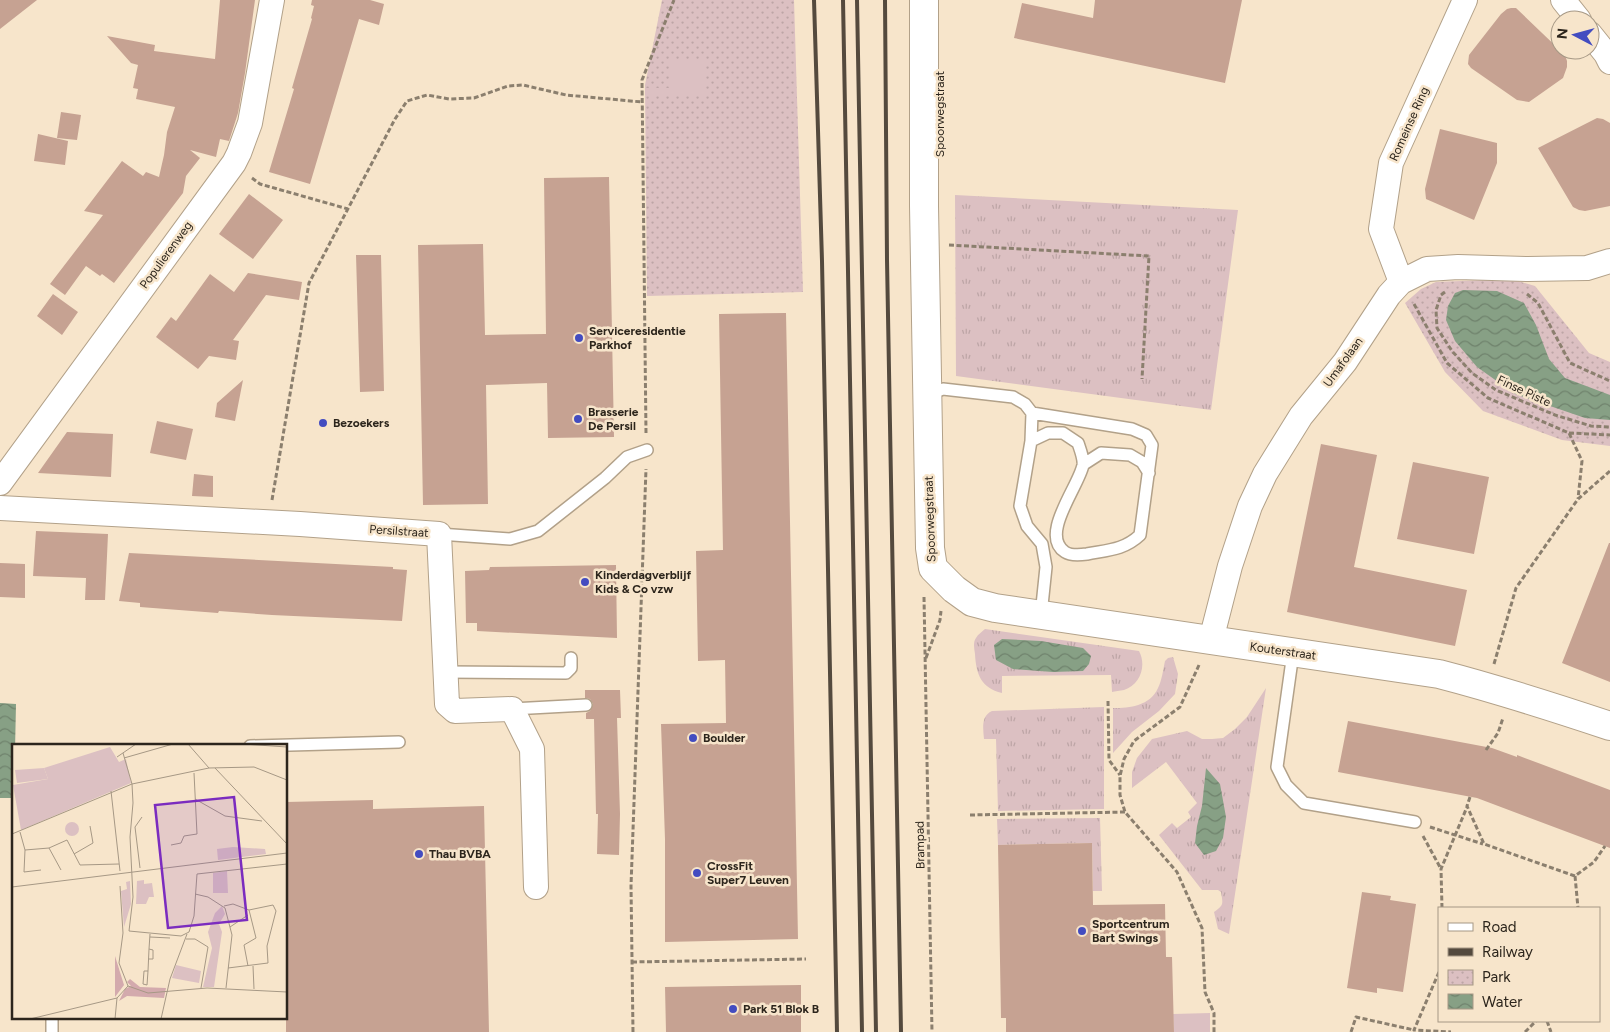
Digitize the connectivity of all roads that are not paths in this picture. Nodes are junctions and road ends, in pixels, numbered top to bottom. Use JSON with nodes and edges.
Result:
{"nodes":[{"id":1,"x":272,"y":0,"type":"edge"},
{"id":2,"x":924,"y":0,"type":"edge"},
{"id":3,"x":940,"y":0,"type":"edge"},
{"id":4,"x":1465,"y":0,"type":"edge"},
{"id":5,"x":1563,"y":0,"type":"edge"},
{"id":6,"x":1571,"y":10,"type":"edge"},
{"id":7,"x":1600,"y":46,"type":"edge"},
{"id":8,"x":1610,"y":62,"type":"edge"},
{"id":9,"x":1610,"y":261,"type":"edge"},
{"id":10,"x":1401,"y":282,"type":"junction"},
{"id":11,"x":935,"y":392,"type":"junction"},
{"id":12,"x":1032,"y":413,"type":"junction"},
{"id":13,"x":1031,"y":441,"type":"junction"},
{"id":14,"x":647,"y":450,"type":"road end"},
{"id":15,"x":1084,"y":464,"type":"junction"},
{"id":16,"x":1149,"y":473,"type":"junction"},
{"id":17,"x":0,"y":483,"type":"edge"},
{"id":18,"x":0,"y":508,"type":"edge"},
{"id":19,"x":439,"y":534,"type":"junction"},
{"id":20,"x":948,"y":600,"type":"joint"},
{"id":21,"x":1041,"y":615,"type":"junction"},
{"id":22,"x":1211,"y":640,"type":"junction"},
{"id":23,"x":1294,"y":652,"type":"junction"},
{"id":24,"x":572,"y":658,"type":"dead end"},
{"id":25,"x":446,"y":672,"type":"junction"},
{"id":26,"x":586,"y":705,"type":"dead end"},
{"id":27,"x":512,"y":709,"type":"junction"},
{"id":28,"x":1610,"y":726,"type":"edge"},
{"id":29,"x":399,"y":742,"type":"dead end"},
{"id":30,"x":288,"y":745,"type":"edge"},
{"id":31,"x":1415,"y":822,"type":"road end"},
{"id":32,"x":536,"y":887,"type":"dead end"}],
"edges":[{"from":1,"to":17,"type":"street","name":"Populierenweg"},
{"from":2,"to":11,"type":"street","name":"Spoorwegstraat"},
{"from":3,"to":11,"type":"street","name":"Spoorwegstraat"},
{"from":4,"to":10,"type":"street","name":"Romeinse Ring"},
{"from":5,"to":6,"type":"street"},
{"from":7,"to":8,"type":"street"},
{"from":9,"to":10,"type":"street","name":"Umafolaan"},
{"from":10,"to":22,"type":"street","name":"Umafolaan"},
{"from":11,"to":12,"type":"lane"},
{"from":11,"to":20,"type":"street","name":"Spoorwegstraat"},
{"from":12,"to":13,"type":"lane"},
{"from":12,"to":16,"type":"lane"},
{"from":13,"to":15,"type":"lane"},
{"from":13,"to":21,"type":"lane"},
{"from":14,"to":19,"type":"lane"},
{"from":15,"to":16,"type":"lane"},
{"from":15,"to":16,"type":"lane"},
{"from":18,"to":19,"type":"street","name":"Persilstraat"},
{"from":19,"to":25,"type":"street","name":"Persilstraat"},
{"from":20,"to":21,"type":"street","name":"Kouterstraat"},
{"from":21,"to":22,"type":"street","name":"Kouterstraat"},
{"from":22,"to":23,"type":"street","name":"Kouterstraat"},
{"from":23,"to":28,"type":"street","name":"Kouterstraat"},
{"from":23,"to":31,"type":"lane"},
{"from":24,"to":25,"type":"lane"},
{"from":25,"to":27,"type":"street","name":"Persilstraat"},
{"from":26,"to":27,"type":"lane"},
{"from":27,"to":32,"type":"street"},
{"from":29,"to":30,"type":"lane"}]}
